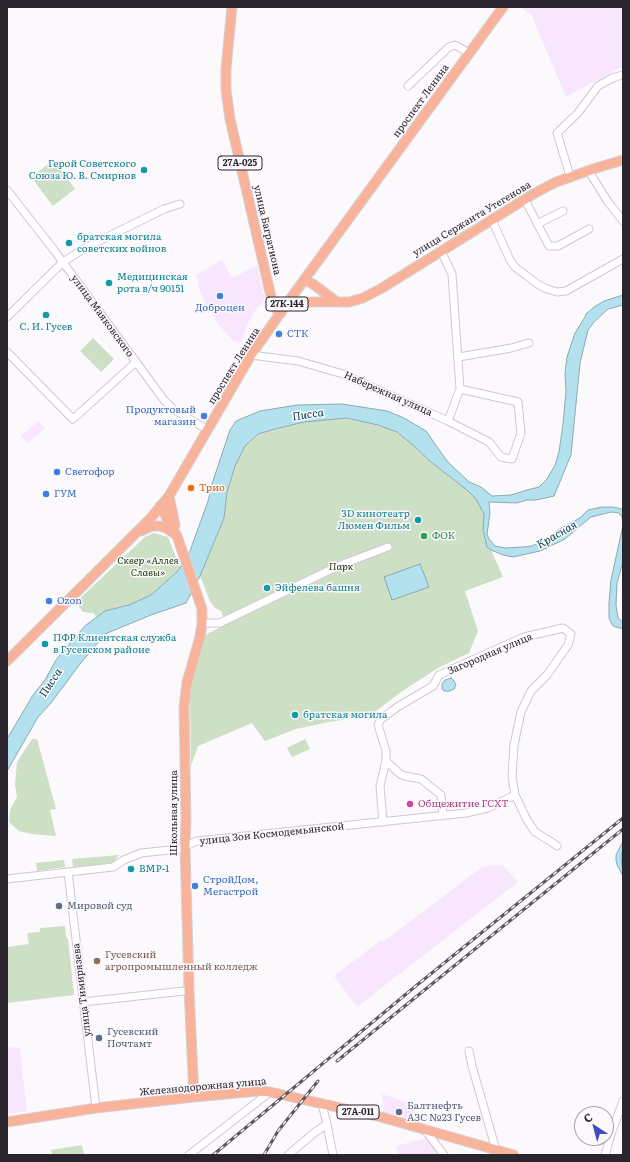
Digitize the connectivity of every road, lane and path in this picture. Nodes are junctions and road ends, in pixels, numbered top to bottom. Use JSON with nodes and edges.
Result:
{"nodes":[{"id":1,"x":232,"y":7,"type":"edge"},
{"id":2,"x":503,"y":7,"type":"edge"},
{"id":3,"x":469,"y":53,"type":"junction"},
{"id":4,"x":623,"y":75,"type":"edge"},
{"id":5,"x":408,"y":86,"type":"dead end"},
{"id":6,"x":623,"y":160,"type":"edge"},
{"id":7,"x":588,"y":170,"type":"junction"},
{"id":8,"x":570,"y":176,"type":"junction"},
{"id":9,"x":7,"y":190,"type":"edge"},
{"id":10,"x":525,"y":200,"type":"junction"},
{"id":11,"x":180,"y":204,"type":"dead end"},
{"id":12,"x":563,"y":212,"type":"dead end"},
{"id":13,"x":492,"y":220,"type":"junction"},
{"id":14,"x":623,"y":221,"type":"edge"},
{"id":15,"x":537,"y":224,"type":"junction"},
{"id":16,"x":589,"y":229,"type":"dead end"},
{"id":17,"x":441,"y":251,"type":"junction"},
{"id":18,"x":623,"y":259,"type":"edge"},
{"id":19,"x":63,"y":262,"type":"junction"},
{"id":20,"x":304,"y":280,"type":"junction"},
{"id":21,"x":288,"y":302,"type":"junction"},
{"id":22,"x":337,"y":302,"type":"junction"},
{"id":23,"x":281,"y":313,"type":"junction"},
{"id":24,"x":7,"y":317,"type":"edge"},
{"id":25,"x":528,"y":343,"type":"dead end"},
{"id":26,"x":7,"y":352,"type":"edge"},
{"id":27,"x":251,"y":355,"type":"junction"},
{"id":28,"x":459,"y":357,"type":"junction"},
{"id":29,"x":136,"y":362,"type":"junction"},
{"id":30,"x":460,"y":389,"type":"junction"},
{"id":31,"x":448,"y":421,"type":"junction"},
{"id":32,"x":208,"y":430,"type":"junction"},
{"id":33,"x":169,"y":496,"type":"junction"},
{"id":34,"x":160,"y":506,"type":"junction"},
{"id":35,"x":138,"y":532,"type":"junction"},
{"id":36,"x":177,"y":536,"type":"junction"},
{"id":37,"x":388,"y":547,"type":"dead end"},
{"id":38,"x":202,"y":623,"type":"junction"},
{"id":39,"x":7,"y":661,"type":"edge"},
{"id":40,"x":386,"y":761,"type":"junction"},
{"id":41,"x":515,"y":795,"type":"junction"},
{"id":42,"x":443,"y":816,"type":"junction"},
{"id":43,"x":383,"y":822,"type":"junction"},
{"id":44,"x":557,"y":846,"type":"dead end"},
{"id":45,"x":185,"y":847,"type":"junction"},
{"id":46,"x":68,"y":872,"type":"junction"},
{"id":47,"x":7,"y":879,"type":"edge"},
{"id":48,"x":189,"y":989,"type":"junction"},
{"id":49,"x":83,"y":1002,"type":"junction"},
{"id":50,"x":469,"y":1051,"type":"dead end"},
{"id":51,"x":270,"y":1092,"type":"junction"},
{"id":52,"x":194,"y":1097,"type":"junction"},
{"id":53,"x":623,"y":1101,"type":"edge"},
{"id":54,"x":322,"y":1104,"type":"junction"},
{"id":55,"x":96,"y":1108,"type":"junction"},
{"id":56,"x":7,"y":1122,"type":"edge"},
{"id":57,"x":327,"y":1124,"type":"junction"},
{"id":58,"x":425,"y":1130,"type":"junction"},
{"id":59,"x":496,"y":1150,"type":"junction"},
{"id":60,"x":189,"y":1155,"type":"edge"},
{"id":61,"x":288,"y":1155,"type":"edge"},
{"id":62,"x":332,"y":1155,"type":"edge"},
{"id":63,"x":444,"y":1155,"type":"edge"},
{"id":64,"x":514,"y":1155,"type":"edge"},
{"id":65,"x":605,"y":1155,"type":"edge"}],
"edges":[{"from":1,"to":23,"type":"main road","name":"улица Багратиона","number":"27А-025"},
{"from":2,"to":3,"type":"main road","name":"проспект Ленина","number":"27К-144"},
{"from":3,"to":5,"type":"street"},
{"from":3,"to":20,"type":"main road","name":"проспект Ленина","number":"27К-144"},
{"from":4,"to":8,"type":"street"},
{"from":6,"to":7,"type":"main road","name":"улица Сержанта Утегенова"},
{"from":7,"to":8,"type":"main road","name":"улица Сержанта Утегенова"},
{"from":7,"to":14,"type":"street"},
{"from":8,"to":10,"type":"main road","name":"улица Сержанта Утегенова"},
{"from":9,"to":19,"type":"street","name":"улица Маяковского"},
{"from":10,"to":13,"type":"main road","name":"улица Сержанта Утегенова"},
{"from":10,"to":15,"type":"street"},
{"from":11,"to":19,"type":"street"},
{"from":12,"to":15,"type":"street"},
{"from":13,"to":17,"type":"main road","name":"улица Сержанта Утегенова"},
{"from":13,"to":18,"type":"street"},
{"from":15,"to":16,"type":"street"},
{"from":17,"to":22,"type":"main road","name":"улица Сержанта Утегенова"},
{"from":17,"to":28,"type":"street"},
{"from":19,"to":24,"type":"street"},
{"from":19,"to":29,"type":"street","name":"улица Маяковского"},
{"from":20,"to":21,"type":"main road","name":"проспект Ленина","number":"27К-144"},
{"from":20,"to":22,"type":"main road"},
{"from":21,"to":22,"type":"main road","name":"улица Сержанта Утегенова"},
{"from":21,"to":23,"type":"main road","name":"проспект Ленина","number":"27К-144"},
{"from":23,"to":27,"type":"main road","name":"проспект Ленина","number":"27К-144"},
{"from":25,"to":28,"type":"street"},
{"from":26,"to":29,"type":"street"},
{"from":27,"to":31,"type":"street","name":"Набережная улица"},
{"from":27,"to":32,"type":"main road","name":"проспект Ленина","number":"27К-144"},
{"from":28,"to":30,"type":"street"},
{"from":29,"to":32,"type":"street","name":"улица Маяковского"},
{"from":30,"to":31,"type":"street"},
{"from":30,"to":31,"type":"street","name":"Набережная улица"},
{"from":32,"to":33,"type":"main road","name":"проспект Ленина","number":"27К-144"},
{"from":33,"to":34,"type":"main road","name":"проспект Ленина","number":"27К-144"},
{"from":33,"to":36,"type":"main road","name":"Школьная улица"},
{"from":34,"to":35,"type":"main road","name":"проспект Ленина","number":"27К-144"},
{"from":34,"to":36,"type":"main road","name":"Школьная улица"},
{"from":35,"to":36,"type":"main road"},
{"from":35,"to":39,"type":"main road","name":"проспект Ленина","number":"27К-144"},
{"from":36,"to":38,"type":"main road","name":"Школьная улица"},
{"from":37,"to":38,"type":"street"},
{"from":38,"to":45,"type":"main road","name":"Школьная улица"},
{"from":40,"to":41,"type":"street","name":"Загородная улица"},
{"from":40,"to":42,"type":"street"},
{"from":40,"to":43,"type":"street"},
{"from":41,"to":42,"type":"street","name":"улица Зои Космодемьянской"},
{"from":41,"to":44,"type":"street"},
{"from":42,"to":43,"type":"street","name":"улица Зои Космодемьянской"},
{"from":43,"to":45,"type":"street","name":"улица Зои Космодемьянской"},
{"from":45,"to":46,"type":"street","name":"улица Зои Космодемьянской"},
{"from":45,"to":48,"type":"main road","name":"Школьная улица"},
{"from":46,"to":47,"type":"street","name":"улица Зои Космодемьянской"},
{"from":46,"to":49,"type":"street","name":"улица Тимирязева"},
{"from":48,"to":49,"type":"street"},
{"from":48,"to":52,"type":"main road","name":"Школьная улица"},
{"from":49,"to":55,"type":"street","name":"улица Тимирязева"},
{"from":50,"to":59,"type":"street"},
{"from":51,"to":52,"type":"main road","name":"Железнодорожная улица","number":"27А-011"},
{"from":51,"to":54,"type":"main road","name":"Железнодорожная улица","number":"27А-011"},
{"from":51,"to":60,"type":"street"},
{"from":52,"to":55,"type":"main road","name":"Железнодорожная улица","number":"27А-011"},
{"from":53,"to":65,"type":"street"},
{"from":54,"to":57,"type":"street"},
{"from":54,"to":58,"type":"main road","name":"Железнодорожная улица","number":"27А-011"},
{"from":55,"to":56,"type":"main road","name":"Железнодорожная улица","number":"27А-011"},
{"from":57,"to":61,"type":"street"},
{"from":57,"to":62,"type":"street"},
{"from":58,"to":59,"type":"main road","name":"Железнодорожная улица","number":"27А-011"},
{"from":58,"to":63,"type":"street"},
{"from":59,"to":64,"type":"main road","name":"Железнодорожная улица","number":"27А-011"}]}
